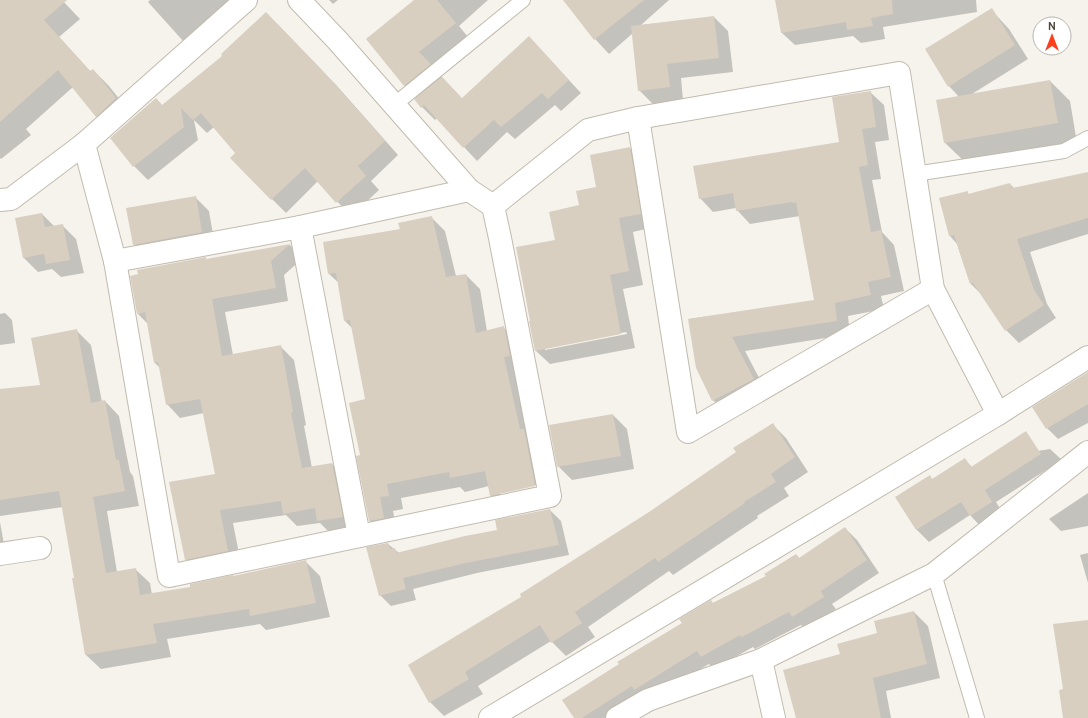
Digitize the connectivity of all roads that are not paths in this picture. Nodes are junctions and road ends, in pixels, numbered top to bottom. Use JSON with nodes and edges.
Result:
{"nodes":[{"id":1,"x":246,"y":0,"type":"edge"},
{"id":2,"x":299,"y":0,"type":"edge"},
{"id":3,"x":523,"y":0,"type":"edge"},
{"id":4,"x":394,"y":105,"type":"junction"},
{"id":5,"x":638,"y":118,"type":"junction"},
{"id":6,"x":1088,"y":138,"type":"edge"},
{"id":7,"x":84,"y":144,"type":"junction"},
{"id":8,"x":915,"y":174,"type":"junction"},
{"id":9,"x":469,"y":190,"type":"junction"},
{"id":10,"x":4,"y":196,"type":"edge"},
{"id":11,"x":493,"y":206,"type":"junction"},
{"id":12,"x":300,"y":226,"type":"junction"},
{"id":13,"x":115,"y":261,"type":"junction"},
{"id":14,"x":933,"y":289,"type":"junction"},
{"id":15,"x":1088,"y":357,"type":"edge"},
{"id":16,"x":998,"y":414,"type":"junction"},
{"id":17,"x":1088,"y":452,"type":"edge"},
{"id":18,"x":359,"y":536,"type":"junction"},
{"id":19,"x":40,"y":548,"type":"dead end"},
{"id":20,"x":0,"y":554,"type":"edge"},
{"id":21,"x":934,"y":574,"type":"junction"},
{"id":22,"x":761,"y":660,"type":"junction"},
{"id":23,"x":490,"y":718,"type":"edge"},
{"id":24,"x":617,"y":718,"type":"edge"},
{"id":25,"x":774,"y":718,"type":"edge"},
{"id":26,"x":977,"y":718,"type":"edge"}],
"edges":[{"from":1,"to":7,"type":"street"},
{"from":2,"to":4,"type":"street"},
{"from":3,"to":4,"type":"lane"},
{"from":4,"to":9,"type":"street"},
{"from":5,"to":8,"type":"street"},
{"from":5,"to":11,"type":"street"},
{"from":5,"to":14,"type":"street"},
{"from":6,"to":8,"type":"lane"},
{"from":7,"to":10,"type":"street"},
{"from":7,"to":13,"type":"street"},
{"from":8,"to":14,"type":"street"},
{"from":9,"to":11,"type":"street"},
{"from":9,"to":12,"type":"street"},
{"from":11,"to":18,"type":"street"},
{"from":12,"to":13,"type":"street"},
{"from":12,"to":18,"type":"street"},
{"from":13,"to":18,"type":"street"},
{"from":14,"to":16,"type":"street"},
{"from":15,"to":16,"type":"street"},
{"from":16,"to":23,"type":"street"},
{"from":17,"to":21,"type":"street"},
{"from":19,"to":20,"type":"street"},
{"from":21,"to":22,"type":"street"},
{"from":21,"to":26,"type":"lane"},
{"from":22,"to":24,"type":"street"},
{"from":22,"to":25,"type":"street"}]}
